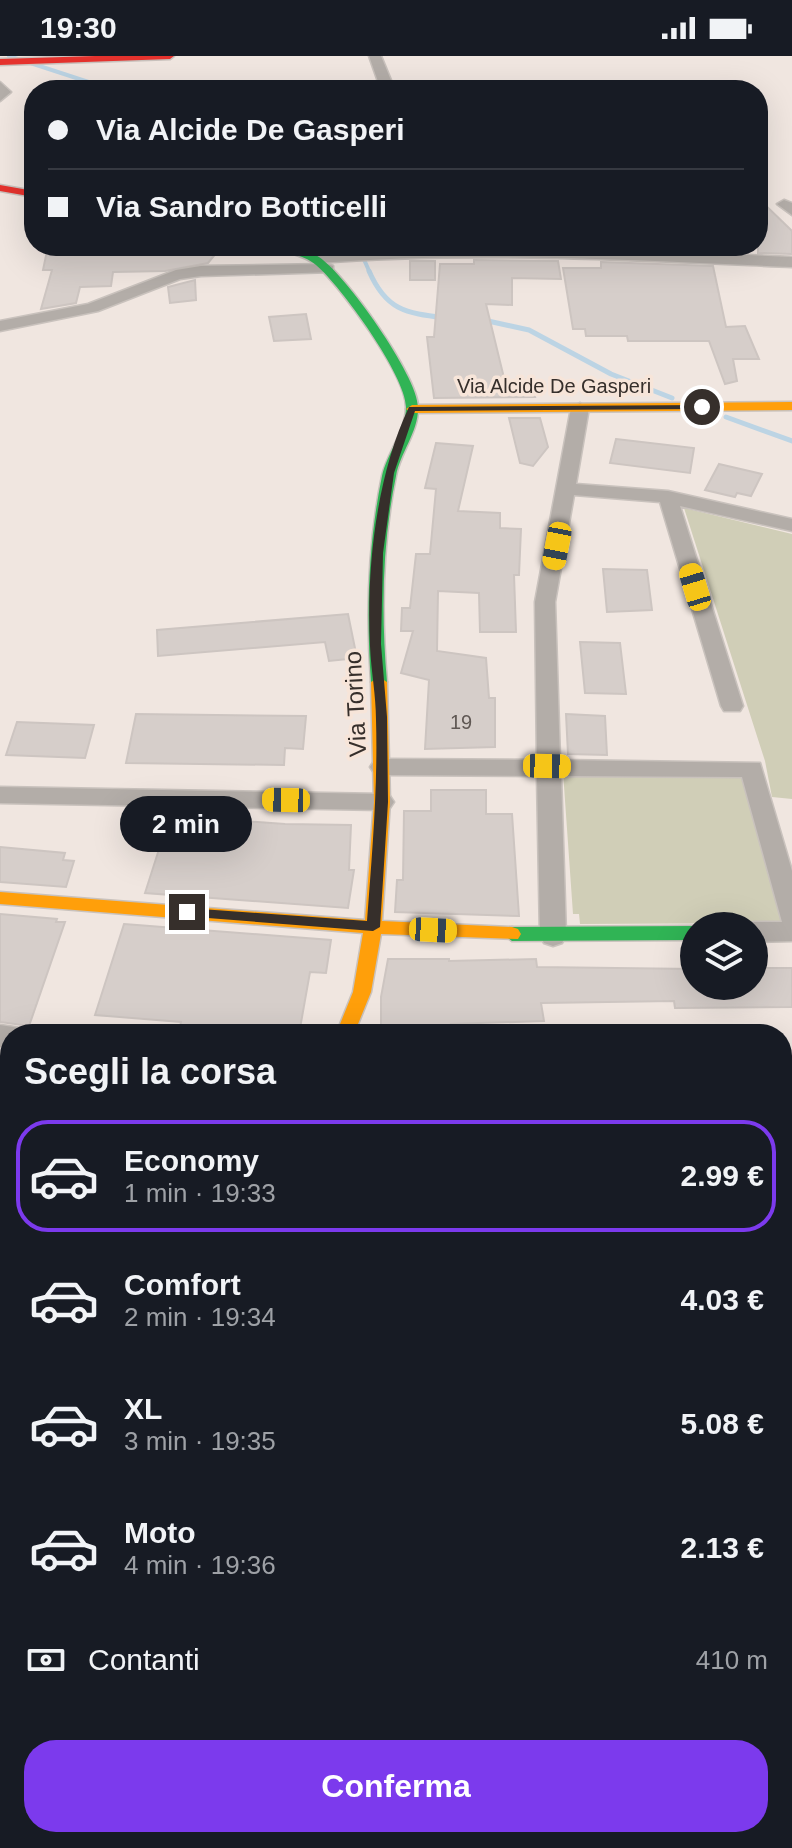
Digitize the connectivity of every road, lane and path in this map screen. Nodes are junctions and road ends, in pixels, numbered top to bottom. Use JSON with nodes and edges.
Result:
{"nodes":[{"id":1,"x":139,"y":56,"type":"edge"},
{"id":2,"x":170,"y":56,"type":"edge"},
{"id":3,"x":375,"y":56,"type":"edge"},
{"id":4,"x":0,"y":62,"type":"edge"},
{"id":5,"x":384,"y":80,"type":"edge"},
{"id":6,"x":0,"y":86,"type":"edge"},
{"id":7,"x":0,"y":97,"type":"edge"},
{"id":8,"x":0,"y":188,"type":"edge"},
{"id":9,"x":24,"y":192,"type":"edge"},
{"id":10,"x":292,"y":256,"type":"edge"},
{"id":11,"x":303,"y":256,"type":"edge"},
{"id":12,"x":344,"y":256,"type":"edge"},
{"id":13,"x":653,"y":256,"type":"edge"},
{"id":14,"x":792,"y":262,"type":"edge"},
{"id":15,"x":322,"y":264,"type":"junction"},
{"id":16,"x":276,"y":270,"type":"junction"},
{"id":17,"x":0,"y":326,"type":"edge"},
{"id":18,"x":792,"y":406,"type":"edge"},
{"id":19,"x":580,"y":408,"type":"junction"},
{"id":20,"x":412,"y":409,"type":"junction"},
{"id":21,"x":568,"y":489,"type":"junction"},
{"id":22,"x":668,"y":497,"type":"junction"},
{"id":23,"x":792,"y":525,"type":"edge"},
{"id":24,"x":732,"y":706,"type":"dead end"},
{"id":25,"x":547,"y":766,"type":"junction"},
{"id":26,"x":382,"y":767,"type":"junction"},
{"id":27,"x":0,"y":795,"type":"edge"},
{"id":28,"x":382,"y":802,"type":"junction"},
{"id":29,"x":0,"y":898,"type":"edge"},
{"id":30,"x":792,"y":917,"type":"edge"},
{"id":31,"x":373,"y":927,"type":"junction"},
{"id":32,"x":792,"y":931,"type":"edge"},
{"id":33,"x":768,"y":932,"type":"edge"},
{"id":34,"x":680,"y":933,"type":"edge"},
{"id":35,"x":553,"y":936,"type":"junction"},
{"id":36,"x":349,"y":1024,"type":"edge"}],
"edges":[{"from":1,"to":2,"type":"street"},
{"from":1,"to":4,"type":"street"},
{"from":3,"to":5,"type":"street"},
{"from":6,"to":7,"type":"street"},
{"from":8,"to":9,"type":"street"},
{"from":10,"to":16,"type":"street"},
{"from":11,"to":15,"type":"street"},
{"from":12,"to":15,"type":"street"},
{"from":13,"to":14,"type":"street"},
{"from":15,"to":16,"type":"street"},
{"from":15,"to":20,"type":"street"},
{"from":16,"to":17,"type":"street"},
{"from":18,"to":19,"type":"street","name":"Via Alcide De Gasperi"},
{"from":19,"to":20,"type":"street","name":"Via Alcide De Gasperi"},
{"from":19,"to":21,"type":"street"},
{"from":20,"to":26,"type":"street","name":"Via Torino"},
{"from":21,"to":22,"type":"street"},
{"from":21,"to":25,"type":"street"},
{"from":22,"to":23,"type":"street"},
{"from":22,"to":24,"type":"street"},
{"from":25,"to":26,"type":"street"},
{"from":25,"to":30,"type":"street"},
{"from":25,"to":35,"type":"street"},
{"from":26,"to":28,"type":"street","name":"Via Torino"},
{"from":27,"to":28,"type":"street"},
{"from":28,"to":31,"type":"street","name":"Via Torino"},
{"from":29,"to":31,"type":"street"},
{"from":31,"to":35,"type":"street"},
{"from":31,"to":36,"type":"street","name":"Via Torino"},
{"from":32,"to":33,"type":"street"},
{"from":34,"to":35,"type":"street"}]}
